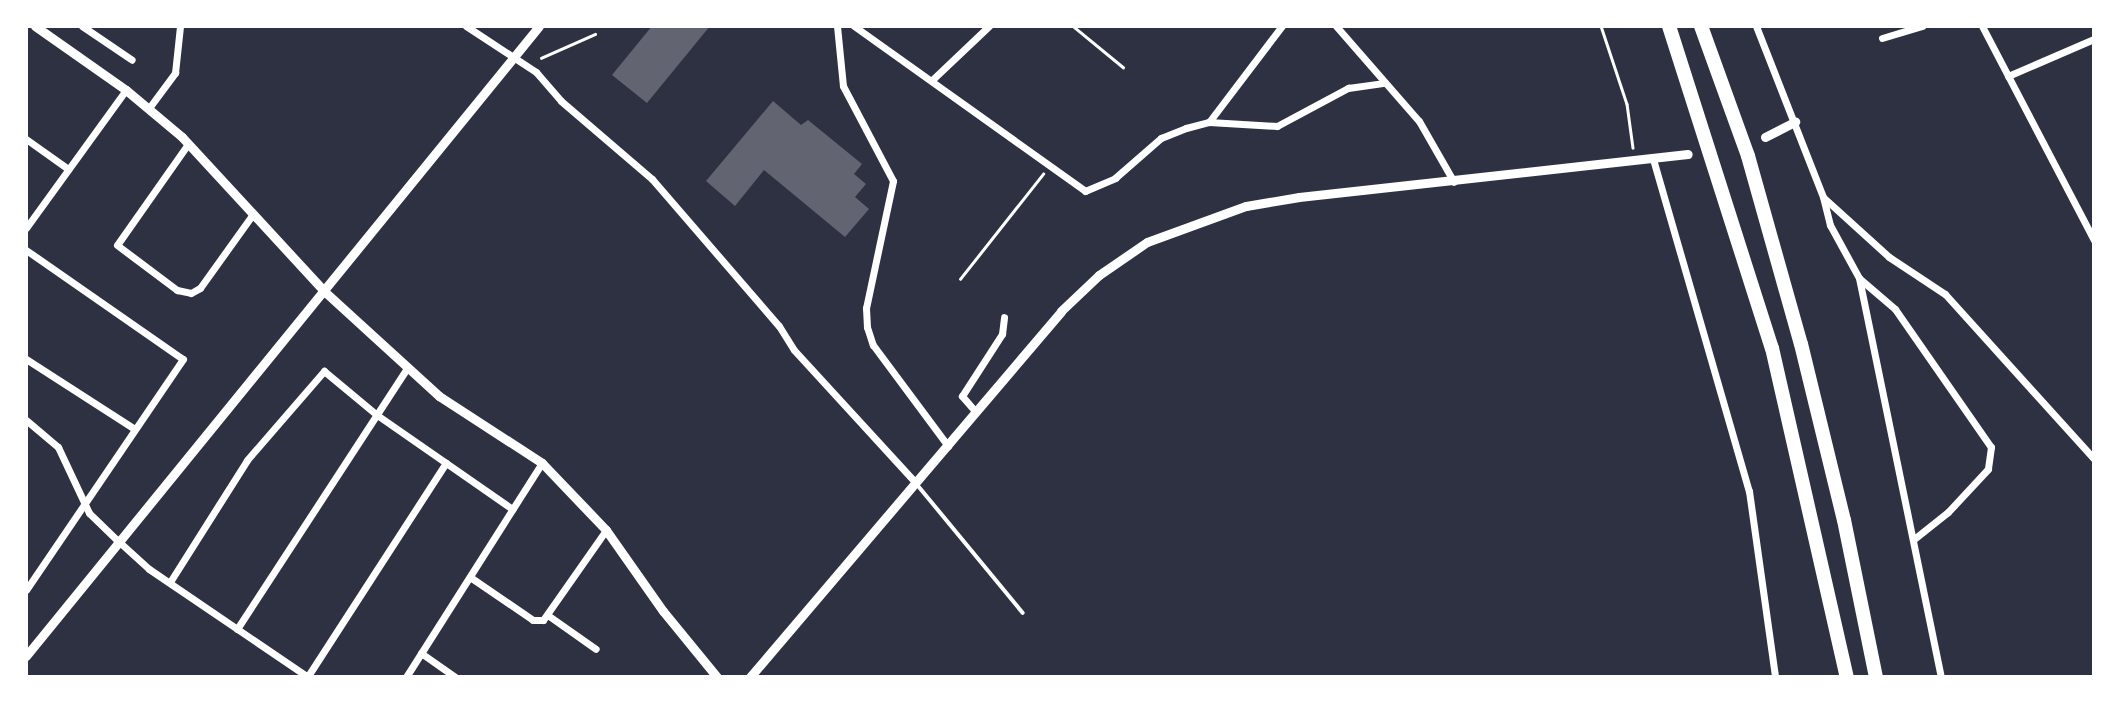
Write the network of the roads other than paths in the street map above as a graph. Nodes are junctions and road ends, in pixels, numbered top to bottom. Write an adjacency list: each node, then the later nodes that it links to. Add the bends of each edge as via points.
1 (35, 26): 23 (street)
2 (82, 26): 19 (street)
3 (180, 26): 24 (street, via 175,73)
4 (466, 26): 18 (street)
5 (539, 26): 18 (street)
6 (837, 26): 48 (street, via 843,86 893,181 866,308 867,327 873,345)
7 (854, 26): 21 (street)
8 (989, 26): 21 (street)
9 (1282, 26): 25 (street)
10 (1336, 26): 22 (street)
11 (1669, 26): 72 (highway, via 1772,348)
12 (1701, 26): 73 (highway, via 1748,156 1801,344)
13 (1756, 26): 26 (street)
14 (1922, 26): 16 (street)
15 (1982, 26): 20 (street)
16 (1882, 38)
17 (2094, 39): 20 (street)
18 (513, 57): 40 (street); 52 (street, via 536,72 561,101 652,179 802,359)
19 (132, 60)
20 (2008, 76): 37 (street)
21 (932, 79): 25 (street, via 1085,191 1094,189 1161,138)
22 (1383, 83): 25 (street, via 1348,88 1277,126); 33 (street, via 1419,121)
23 (125, 90): 24 (street); 32 (street)
24 (149, 108): 29 (street)
25 (1209, 122)
26 (1795, 122): 27 (street); 34 (street)
27 (1765, 137)
28 (26, 139): 32 (street)
29 (188, 144): 35 (street); 35 (street, via 117,245 177,290 191,293 200,288)
30 (1688, 154): 31 (street)
31 (1653, 159): 33 (street); 71 (street, via 1749,491)
32 (68, 169): 36 (street)
33 (1454, 182): 44 (street, via 1246,206 1147,242 1099,275 1062,311)
34 (1823, 197): 39 (street, via 1830,225); 49 (street, via 1889,257 1945,294)
35 (253, 214): 40 (street)
36 (26, 228)
37 (2094, 240)
38 (26, 250): 47 (street, via 183,359)
39 (1859, 278): 56 (street); 56 (street, via 1895,309 1991,447 1988,468 1948,512)
40 (324, 291): 43 (street); 65 (street)
41 (1004, 317): 44 (street, via 1002,334 962,396)
42 (26, 359): 47 (street)
43 (407, 368): 45 (street); 51 (street, via 439,396)
44 (975, 411): 48 (street)
45 (377, 415): 50 (street); 58 (street, via 324,371 247,460); 62 (street)
46 (26, 420): 53 (street, via 68,461)
47 (133, 428): 53 (street)
48 (948, 446): 52 (street)
49 (2094, 459)
50 (446, 463): 54 (street); 66 (street)
51 (542, 463): 54 (street); 55 (street)
52 (916, 483): 60 (lane); 70 (street)
53 (83, 502): 58 (street, via 149,569); 59 (street)
54 (512, 509): 57 (street)
55 (606, 530): 61 (street); 69 (street)
56 (1914, 540): 74 (street)
57 (470, 576): 61 (street, via 533,620); 64 (street)
58 (170, 582): 62 (street)
59 (27, 584)
60 (1023, 612)
61 (549, 616): 63 (street)
62 (237, 629): 66 (street)
63 (596, 649)
64 (421, 653): 67 (street); 68 (street)
65 (26, 656)
66 (308, 676)
67 (407, 677)
68 (455, 677)
69 (717, 677)
70 (750, 677)
71 (1774, 677)
72 (1847, 677)
73 (1876, 677)
74 (1941, 677)

